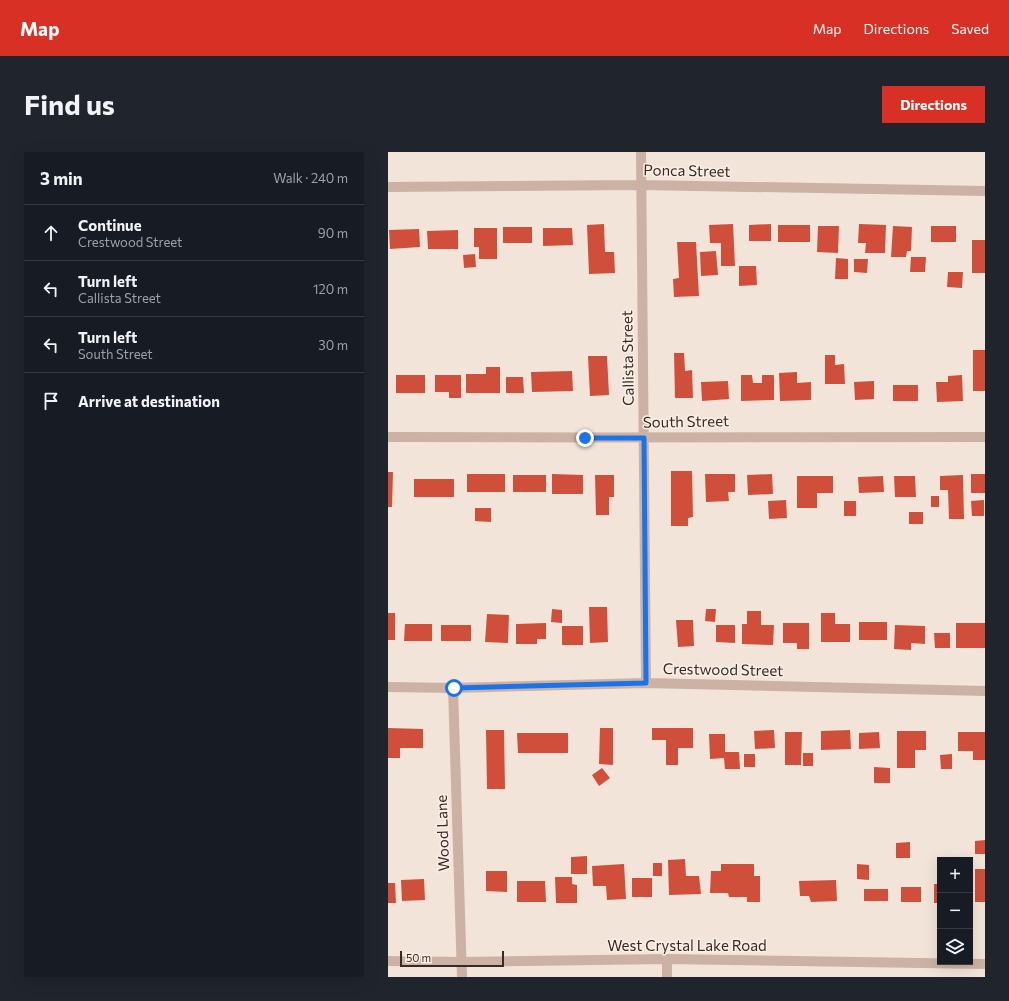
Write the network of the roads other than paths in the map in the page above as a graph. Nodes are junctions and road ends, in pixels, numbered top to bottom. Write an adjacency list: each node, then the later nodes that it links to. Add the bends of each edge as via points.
1 (641, 152): 2 (street, Callista Street)
2 (641, 185): 3 (street, Ponca Street); 4 (street, Ponca Street); 7 (street, Callista Street)
3 (388, 187)
4 (985, 191)
5 (388, 437): 7 (street, South Street)
6 (985, 437): 7 (street, South Street)
7 (644, 438): 8 (street, Callista Street)
8 (646, 683): 10 (street, Crestwood Street); 11 (street, Crestwood Street)
9 (388, 687): 10 (street, Crestwood Street)
10 (454, 688): 14 (street, Wood Lane)
11 (985, 691)
12 (667, 959): 14 (street, West Crystal Lake Road); 15 (street, West Crystal Lake Road); 17 (street)
13 (388, 961): 14 (street, West Crystal Lake Road)
14 (461, 962): 16 (street, Wood Lane)
15 (985, 964)
16 (462, 977)
17 (667, 977)

